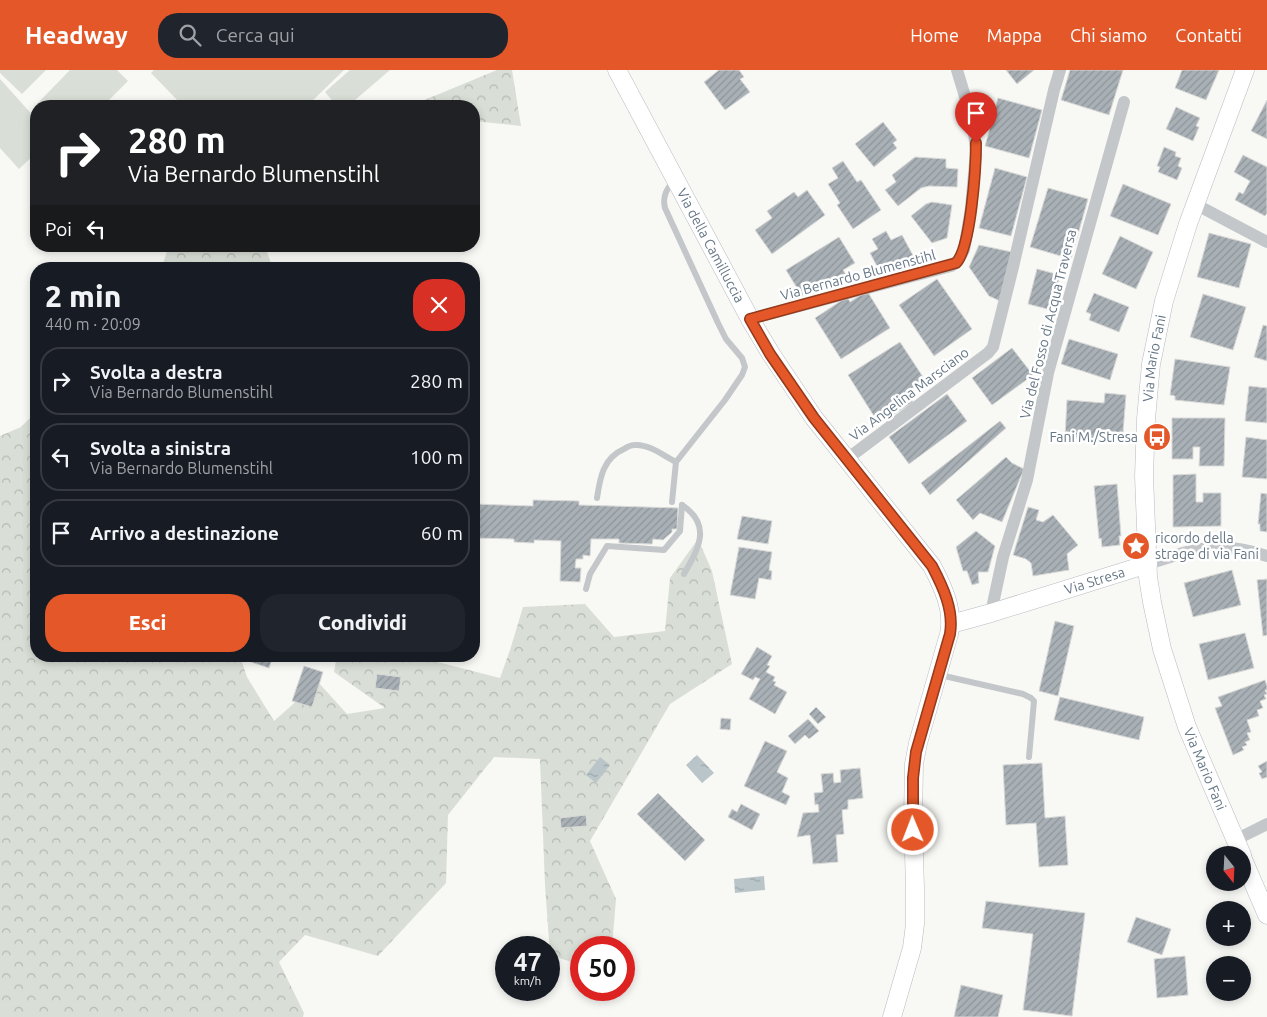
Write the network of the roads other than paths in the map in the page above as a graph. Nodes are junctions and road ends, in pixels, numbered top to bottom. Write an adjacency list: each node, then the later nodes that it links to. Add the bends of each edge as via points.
1 (957, 70): 9 (street, Via Bernardo Blumenstihl, via 973,123 976,151 968,229 958,261 951,266)
2 (1060, 70): 10 (street, Via Angelina Marsciano, via 993,347 988,354)
3 (1245, 70): 7 (street, Via Mario Fani)
4 (619, 72): 6 (street, Via della Camilluccia)
5 (1124, 102): 18 (street, Via del Fosso di Acqua Traversa, via 1048,373 1027,480 1003,557)
6 (676, 179): 9 (street, Via della Camilluccia); 11 (lane, via 667,188 663,200 665,208 726,339 742,358 745,367 725,400)
7 (1195, 204): 8 (street); 15 (street, Via Mario Fani, via 1164,301 1151,364 1144,446)
8 (1267, 242)
9 (750, 319): 10 (street, Via della Camilluccia, via 793,387)
10 (847, 459): 19 (street, Via della Camilluccia, via 932,566 949,607)
11 (676, 462): 12 (lane, via 636,445 619,451 601,473); 13 (lane)
12 (596, 498)
13 (672, 502)
14 (1267, 556): 15 (street, Via Stresa, via 1241,548 1211,547)
15 (1148, 564): 18 (street, Via Stresa); 23 (street, Via Mario Fani, via 1152,602 1166,662 1187,727)
16 (684, 574): 17 (lane, via 698,550 701,536 693,512 682,505 680,531 664,550 607,546 590,574)
17 (586, 589)
18 (991, 613): 19 (street, Via Stresa)
19 (951, 624): 20 (street, Via della Camilluccia)
20 (938, 675): 21 (lane, via 1023,694 1032,699); 27 (street, Via della Camilluccia, via 914,764 914,935)
21 (1029, 757)
22 (1267, 824): 24 (street)
23 (1238, 846)
24 (1245, 846)
25 (1251, 877): 26 (street, Via Mario Fani)
26 (1267, 915)
27 (892, 1017)

